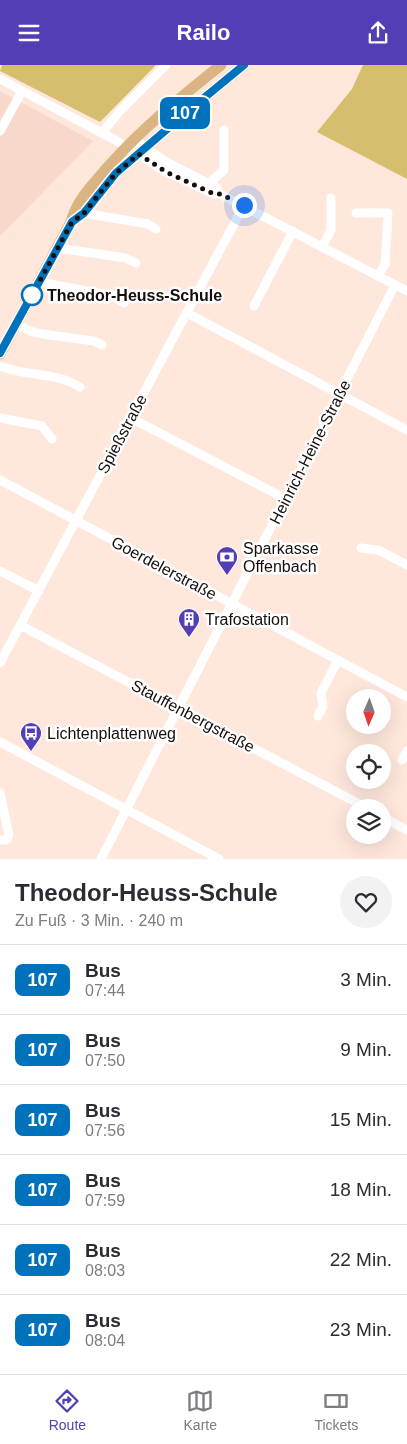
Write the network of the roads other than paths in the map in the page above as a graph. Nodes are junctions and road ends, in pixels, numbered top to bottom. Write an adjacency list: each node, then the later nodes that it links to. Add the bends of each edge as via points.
1 (166, 65): 8 (street, via 118,112)
2 (221, 65): 9 (main road)
3 (244, 65): 10 (main road)
4 (0, 79): 5 (street)
5 (22, 91): 7 (street); 8 (street)
6 (224, 130): 11 (street, via 224,170)
7 (0, 131)
8 (102, 133): 9 (street)
9 (130, 143): 10 (street); 17 (main road, via 88,189 74,210)
10 (142, 151): 11 (street); 12 (street, via 166,172); 15 (main road, via 116,173)
11 (208, 184): 12 (street, via 217,188)
12 (220, 194): 14 (street)
13 (331, 198): 20 (street, via 331,229)
14 (244, 205): 19 (street); 29 (street, Spießstraße)
15 (84, 213): 17 (main road); 18 (street, via 148,224)
16 (356, 213): 23 (street, via 388,213 385,264)
17 (72, 222): 21 (main road)
18 (156, 229)
19 (293, 231): 20 (street); 28 (street)
20 (322, 247): 23 (street)
21 (57, 248): 22 (street, via 126,258); 24 (main road)
22 (136, 263)
23 (378, 276): 25 (street)
24 (39, 281): 27 (street, via 114,296); 30 (main road)
25 (395, 285): 26 (street); 35 (street, Heinrich-Heine-Straße)
26 (407, 291)
27 (124, 303)
28 (254, 306)
29 (187, 313): 35 (street); 37 (street, Spießstraße)
30 (16, 324): 31 (street, via 36,333 94,341); 32 (main road)
31 (102, 345)
32 (0, 354)
33 (0, 366): 34 (street, via 16,372 68,380)
34 (80, 387)
35 (339, 394): 38 (street); 41 (street, Heinrich-Heine-Straße)
36 (0, 418): 39 (street, via 41,425)
37 (131, 418): 41 (street); 42 (street, Spießstraße)
38 (407, 430)
39 (52, 439)
40 (0, 480): 42 (street, Goerdelerstraße)
41 (286, 499): 47 (street, Heinrich-Heine-Straße)
42 (76, 521): 46 (street, Spießstraße); 47 (street, Goerdelerstraße)
43 (361, 548): 44 (street, via 378,550)
44 (407, 565)
45 (0, 571): 46 (street)
46 (38, 591): 48 (street, Spießstraße)
47 (232, 604): 49 (street, Goerdelerstraße); 52 (street, Heinrich-Heine-Straße)
48 (20, 625): 50 (street, Spießstraße); 52 (street, Stauffenbergstraße)
49 (338, 660): 51 (street, Goerdelerstraße); 53 (street, via 321,693 323,706)
50 (0, 663)
51 (407, 697)
52 (178, 708): 58 (street, Stauffenbergstraße); 59 (street, Heinrich-Heine-Straße)
53 (318, 716)
54 (0, 742): 59 (street)
55 (407, 751): 56 (street)
56 (402, 759)
57 (0, 793): 62 (street, via 9,835 6,840)
58 (350, 799)
59 (126, 810): 63 (street, Heinrich-Heine-Straße); 64 (street)
60 (391, 822): 61 (street)
61 (407, 830)
62 (0, 840)
63 (101, 859)
64 (219, 859)

